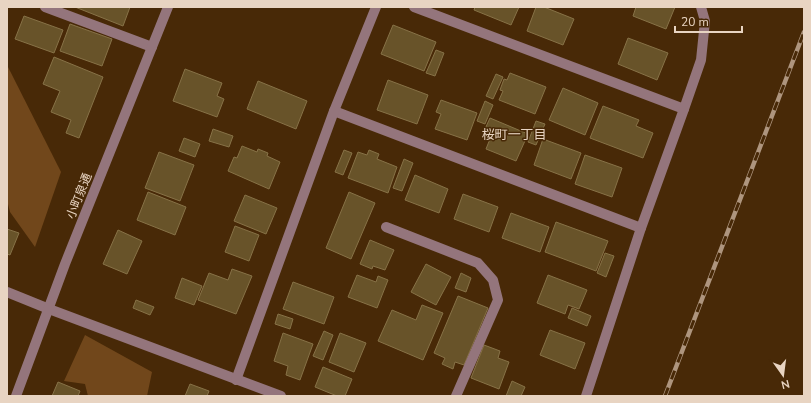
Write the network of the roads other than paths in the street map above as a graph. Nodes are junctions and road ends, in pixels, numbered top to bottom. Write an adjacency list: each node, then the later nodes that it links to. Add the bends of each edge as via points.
1 (45, 7): 6 (street)
2 (168, 7): 6 (street, 小町泉通)
3 (376, 7): 8 (street)
4 (414, 7): 7 (street)
5 (701, 7): 7 (street, via 705,21 701,60)
6 (152, 47): 12 (street, 小町泉通)
7 (684, 109): 10 (street)
8 (334, 111): 10 (street); 13 (street)
9 (386, 227): 16 (street, via 478,263 493,280 498,300)
10 (641, 228): 17 (street)
11 (7, 292): 12 (street)
12 (48, 309): 13 (street); 14 (street, 小町泉通)
13 (236, 380): 15 (street)
14 (16, 396)
15 (281, 396)
16 (456, 396)
17 (586, 396)

